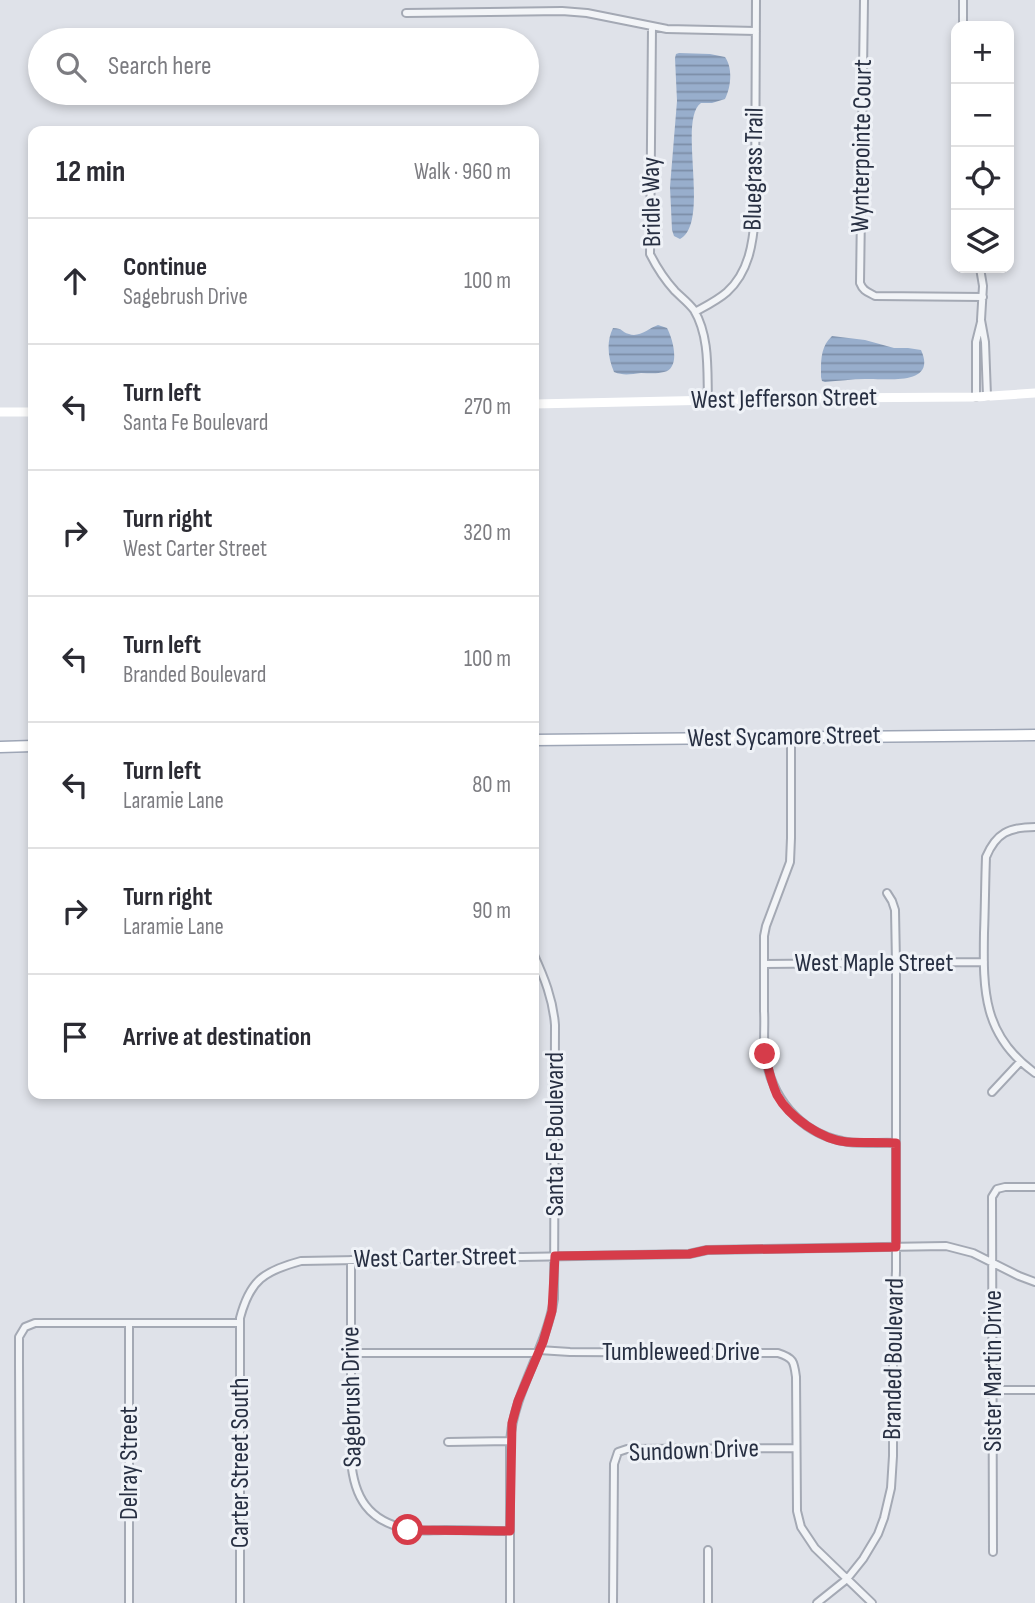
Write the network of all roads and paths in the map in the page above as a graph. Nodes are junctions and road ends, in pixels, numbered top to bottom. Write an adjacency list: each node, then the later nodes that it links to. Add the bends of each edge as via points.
1 (756, 0): 7 (street, Bluegrass Trail)
2 (864, 0): 9 (street, Wynterpointe Court, via 860,283 875,296)
3 (963, 0): 5 (street)
4 (406, 13): 6 (street, via 562,11)
5 (963, 21)
6 (652, 27): 7 (street); 10 (street, Bridle Way, via 650,254 657,270)
7 (756, 31): 10 (street, Bluegrass Trail, via 752,246 729,291)
8 (981, 273): 9 (street)
9 (983, 297): 12 (street)
10 (695, 312): 13 (street, Bridle Way, via 707,349)
11 (1035, 393): 12 (street, West Jefferson Street)
12 (982, 396): 13 (street, West Jefferson Street)
13 (708, 401): 14 (street, West Jefferson Street)
14 (539, 404)
15 (0, 412): 16 (street)
16 (28, 412)
17 (1035, 734): 18 (main road, West Sycamore Street)
18 (791, 737): 19 (main road, West Sycamore Street); 26 (street, via 790,862 766,926)
19 (539, 740)
20 (28, 746): 21 (main road)
21 (0, 747)
22 (1035, 827): 24 (street, via 1009,830 990,846)
23 (887, 893): 25 (street, Branded Boulevard, via 895,910)
24 (984, 962): 25 (street, West Maple Street); 28 (street, via 985,994 993,1024)
25 (896, 963): 26 (street, West Maple Street); 31 (street, Branded Boulevard)
26 (764, 964): 31 (street, via 765,1054 779,1097 803,1123 829,1138)
27 (539, 966): 34 (street, Santa Fe Boulevard, via 555,1025)
28 (1020, 1062): 29 (street); 30 (street)
29 (1035, 1073)
30 (992, 1092)
31 (896, 1143): 33 (street, Branded Boulevard)
32 (1035, 1187): 36 (street, Sister Martin Drive, via 1005,1186 995,1191)
33 (896, 1247): 34 (street, West Carter Street); 36 (street, West Carter Street, via 946,1246); 50 (street, Branded Boulevard, via 891,1488 878,1534)
34 (555, 1256): 35 (street, West Carter Street); 40 (street, Santa Fe Boulevard, via 552,1311)
35 (351, 1260): 39 (street, West Carter Street, via 301,1261 276,1267 254,1285 244,1301); 41 (street, Sagebrush Drive)
36 (993, 1262): 37 (street, West Carter Street); 42 (street, Sister Martin Drive)
37 (1035, 1282)
38 (129, 1323): 39 (street); 51 (street, via 35,1323 25,1327 19,1337); 52 (street, Delray Street)
39 (240, 1323): 53 (street, Carter Street South)
40 (538, 1351): 41 (street, Tumbleweed Drive); 44 (street, Santa Fe Boulevard, via 518,1401); 46 (street, Tumbleweed Drive, via 787,1356 794,1363 796,1377)
41 (351, 1353): 47 (street, Sagebrush Drive, via 352,1477 368,1509 384,1522 408,1530)
42 (993, 1390): 43 (street); 49 (street, Sister Martin Drive)
43 (1035, 1390)
44 (510, 1441): 45 (street); 47 (street, Santa Fe Boulevard)
45 (449, 1442)
46 (796, 1448): 50 (street, Tumbleweed Drive, via 801,1527); 55 (street, Sundown Drive, via 618,1452 614,1464)
47 (510, 1531): 54 (street, Santa Fe Boulevard)
48 (708, 1550): 56 (street)
49 (993, 1552)
50 (847, 1579): 57 (street, Branded Boulevard); 58 (street, Tumbleweed Drive)
51 (20, 1603)
52 (130, 1603)
53 (240, 1603)
54 (510, 1603)
55 (613, 1603)
56 (708, 1603)
57 (817, 1603)
58 (872, 1603)

